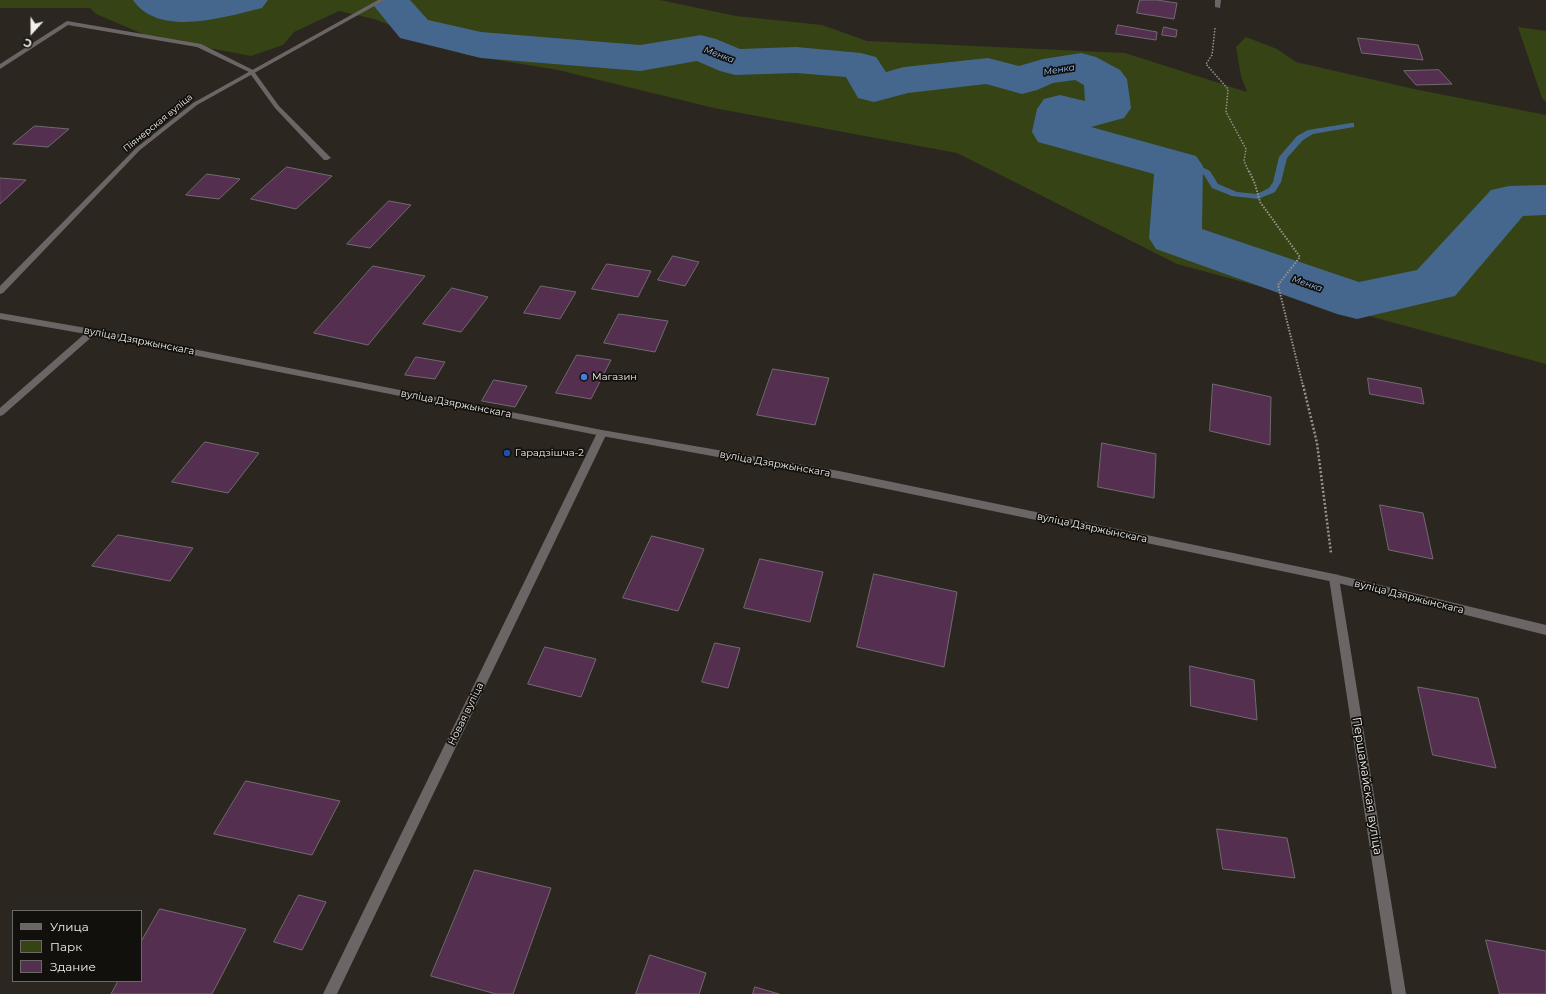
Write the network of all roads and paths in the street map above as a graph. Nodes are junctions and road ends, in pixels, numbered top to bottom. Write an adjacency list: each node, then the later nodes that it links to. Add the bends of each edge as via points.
1 (382, 0): 5 (street, Піянерская вуліца)
2 (1218, 0): 3 (street)
3 (1218, 7): 12 (path, via 1212,55 1206,64 1228,89 1226,112 1246,149 1244,161 1260,202 1300,257 1278,285 1317,443)
4 (0, 67): 5 (street, via 67,23 199,46)
5 (251, 71): 6 (street, via 277,107); 7 (street, Піянерская вуліца, via 194,104 138,150)
6 (327, 158)
7 (0, 291)
8 (0, 316): 9 (street, вуліца Дзяржынскага)
9 (92, 332): 10 (street); 11 (street, вуліца Дзяржынскага)
10 (0, 413)
11 (602, 433): 12 (street, вуліца Дзяржынскага, via 839,475); 14 (street, Новая вуліца)
12 (1334, 578): 13 (street, вуліца Дзяржынскага); 15 (street, Першамайская вуліца)
13 (1546, 630)
14 (330, 994)
15 (1399, 994)

